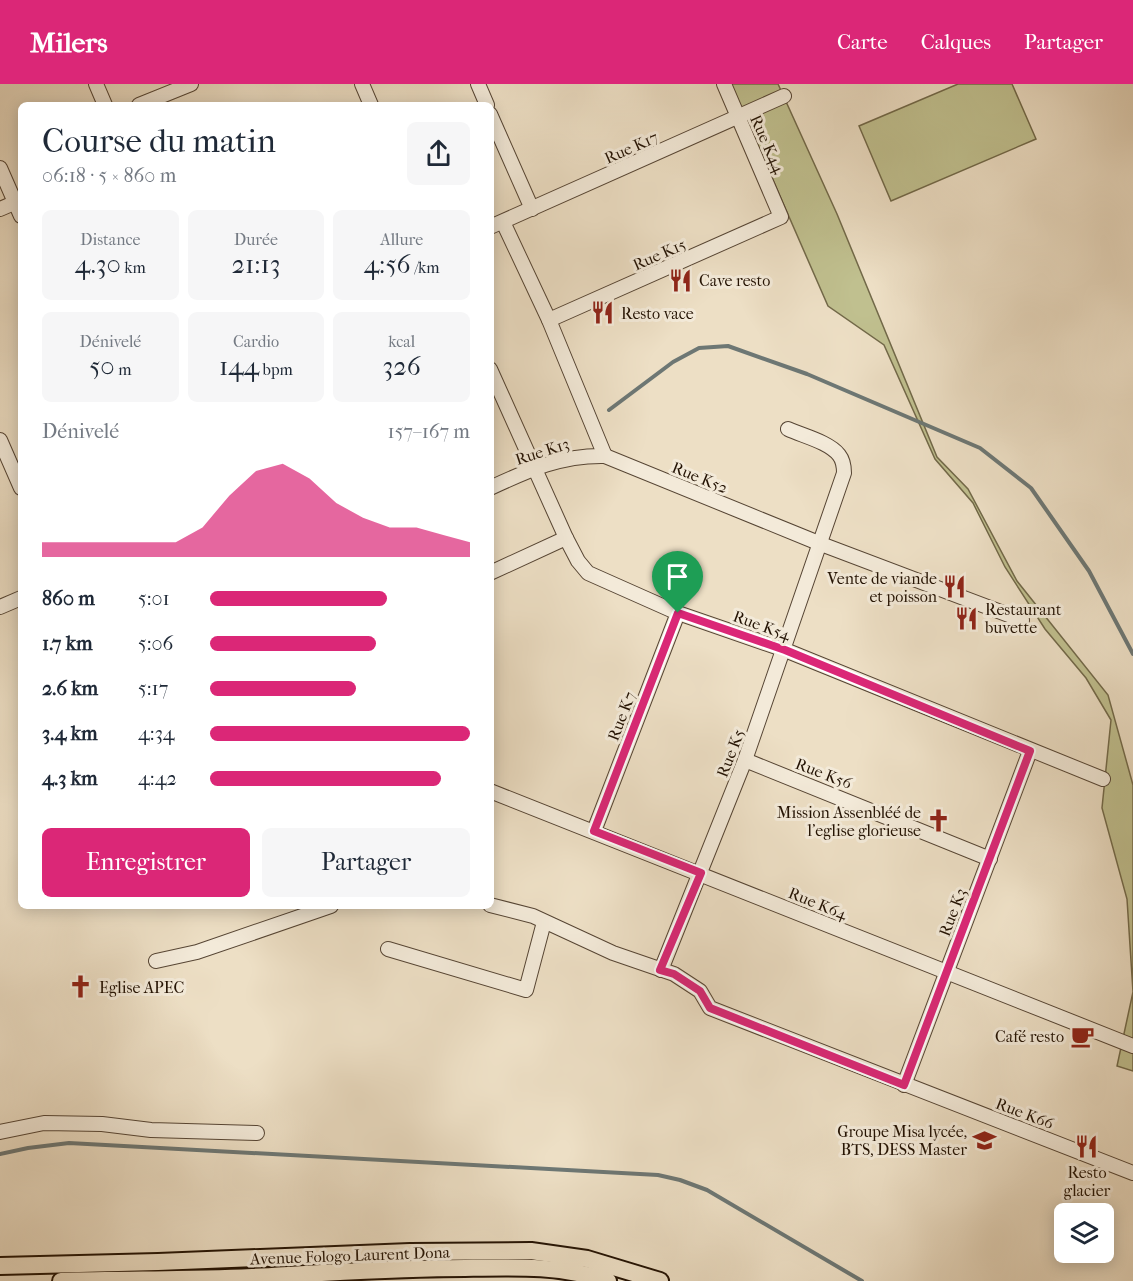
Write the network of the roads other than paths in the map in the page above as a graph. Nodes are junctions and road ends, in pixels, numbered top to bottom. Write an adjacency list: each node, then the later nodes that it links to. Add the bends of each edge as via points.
1 (96, 84): 7 (street)
2 (191, 84): 8 (street)
3 (362, 84): 9 (street)
4 (478, 84): 10 (street)
5 (724, 84): 11 (street, Rue K44)
6 (784, 96): 11 (street, Rue K17)
7 (104, 102)
8 (146, 102)
9 (370, 102)
10 (486, 102)
11 (739, 117): 16 (street, Rue K17); 17 (street, Rue K44)
12 (494, 123): 16 (street)
13 (0, 168): 14 (street)
14 (18, 201): 15 (street)
15 (0, 209)
16 (532, 209): 18 (street, Rue K17)
17 (781, 217): 19 (street, Rue K15)
18 (497, 224): 19 (street)
19 (549, 321): 23 (street)
20 (494, 378): 24 (street, Rue K54)
21 (788, 429): 28 (street, Rue K5, via 828,446 843,462 844,473)
22 (0, 440): 25 (street)
23 (605, 456): 24 (street, Rue K13, via 583,455); 28 (street, Rue K52)
24 (535, 468): 26 (street, Rue K13); 27 (street, Rue K54)
25 (18, 479)
26 (494, 486)
27 (566, 538): 29 (street); 32 (street, Rue K54, via 588,573)
28 (821, 544): 33 (street, Rue K52); 34 (street, Rue K5)
29 (494, 571)
30 (18, 599): 31 (street)
31 (0, 607)
32 (678, 613): 34 (street, Rue K54); 39 (street, Rue K7)
33 (1022, 620)
34 (785, 650): 35 (street, Rue K54); 36 (street, Rue K5)
35 (1030, 751): 37 (street, Rue K54); 40 (street, Rue K3)
36 (745, 760): 40 (street, Rue K56); 41 (street, Rue K5)
37 (1103, 778)
38 (494, 792): 39 (street, Rue K64)
39 (594, 831): 41 (street, Rue K64)
40 (990, 858): 48 (street, Rue K3)
41 (701, 873): 47 (street, Rue K5); 48 (street, Rue K64)
42 (494, 906): 44 (street, Rue K66)
43 (322, 909): 46 (street, via 196,952)
44 (544, 922): 45 (street, via 526,990); 47 (street, Rue K66)
45 (388, 949)
46 (156, 961)
47 (660, 970): 50 (street, Rue K66, via 700,991 710,1008)
48 (946, 972): 49 (street, Rue K64); 50 (street, Rue K3)
49 (1133, 1046)
50 (904, 1085): 53 (street, Rue K66)
51 (0, 1132): 52 (street, via 44,1123)
52 (257, 1133)
53 (1133, 1173)
54 (0, 1266): 57 (main road, Avenue Fologo Laurent Dona, via 531,1251 587,1259)
55 (61, 1281): 56 (main road, Avenue Fologo Laurent Dona, via 516,1267 554,1268)
56 (608, 1281)
57 (660, 1281)

